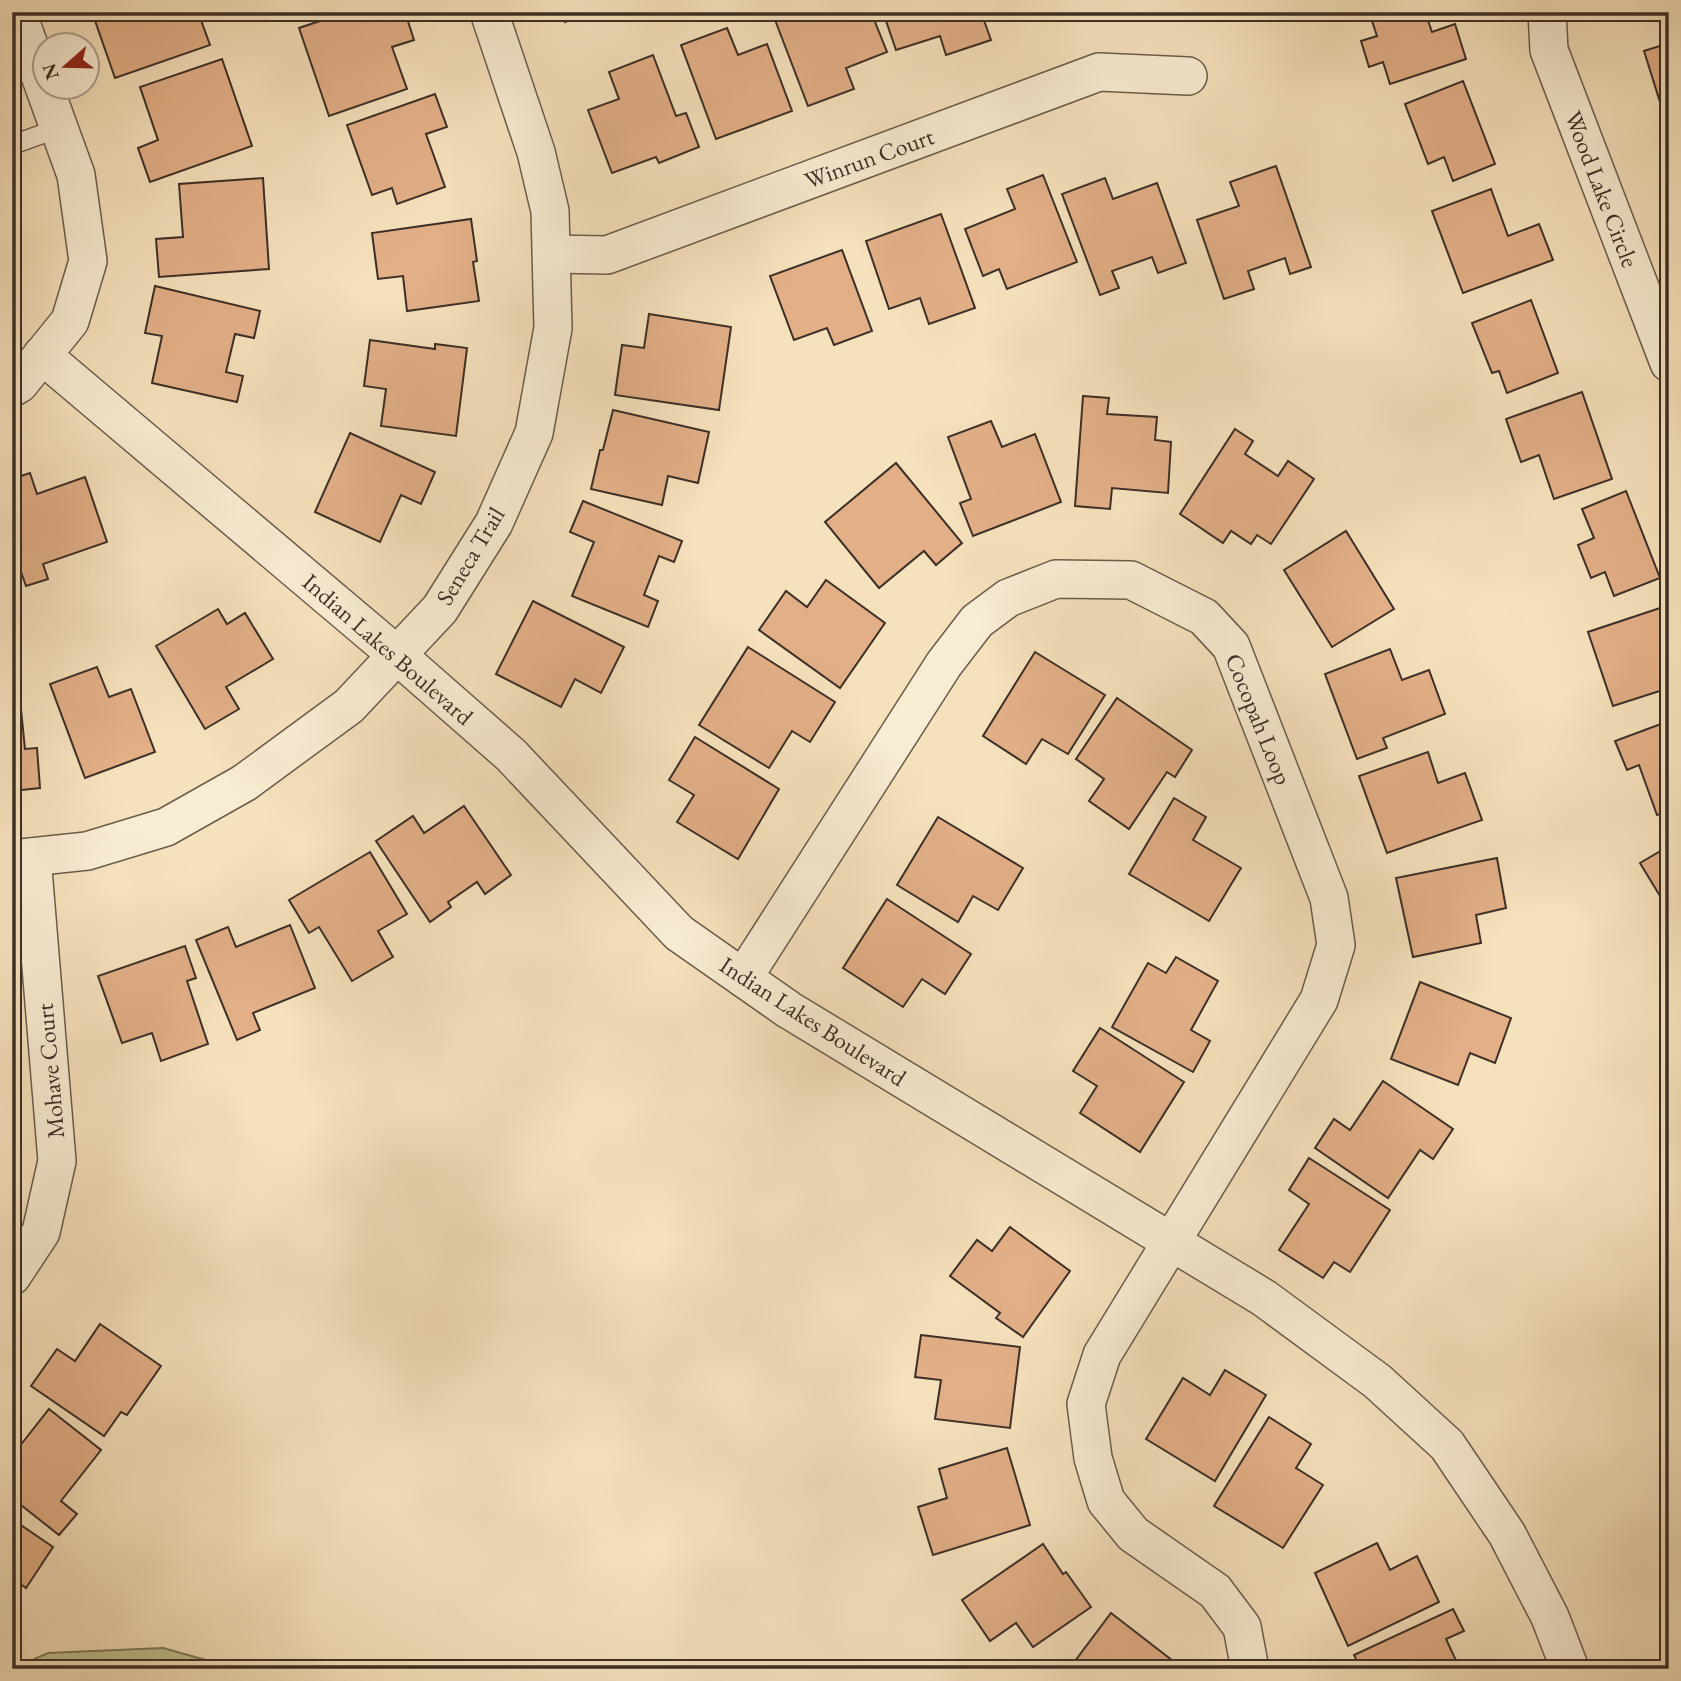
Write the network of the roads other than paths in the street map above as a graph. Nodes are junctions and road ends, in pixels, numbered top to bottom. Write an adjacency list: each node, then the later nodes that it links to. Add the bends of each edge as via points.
1 (17, 12): 5 (street)
2 (489, 12): 7 (street, Seneca Trail, via 536,152 551,211)
3 (1547, 12): 9 (street, Wood Lake Circle, via 1549,50)
4 (1188, 76): 7 (street, Winrun Court, via 1099,72 607,255)
5 (59, 128): 6 (lane); 8 (street, via 76,175 88,261 70,321)
6 (12, 145)
7 (552, 254): 11 (street, Seneca Trail, via 553,328 534,433 487,534 440,609)
8 (42, 355): 10 (street); 11 (street, Indian Lakes Boulevard)
9 (1669, 363)
10 (12, 388)
11 (397, 655): 12 (street, Seneca Trail, via 349,706 244,783 166,827 87,851); 13 (street, Indian Lakes Boulevard, via 511,755 679,933)
12 (22, 858): 15 (street, Mohave Court, via 57,1161 41,1233)
13 (743, 978): 14 (street, Indian Lakes Boulevard, via 801,1018); 14 (street, Cocopah Loop, via 944,664 977,621 1008,598 1056,579 1131,580 1204,617 1231,646 1251,693 1329,898 1336,945 1319,1000)
14 (1170, 1241): 16 (street, Cocopah Loop, via 1102,1355 1086,1404 1093,1458 1107,1501 1133,1534 1215,1591 1242,1627); 17 (street, Indian Lakes Boulevard, via 1264,1298 1377,1381 1447,1445 1507,1534 1550,1617)
15 (12, 1276)
16 (1250, 1669)
17 (1570, 1669)

